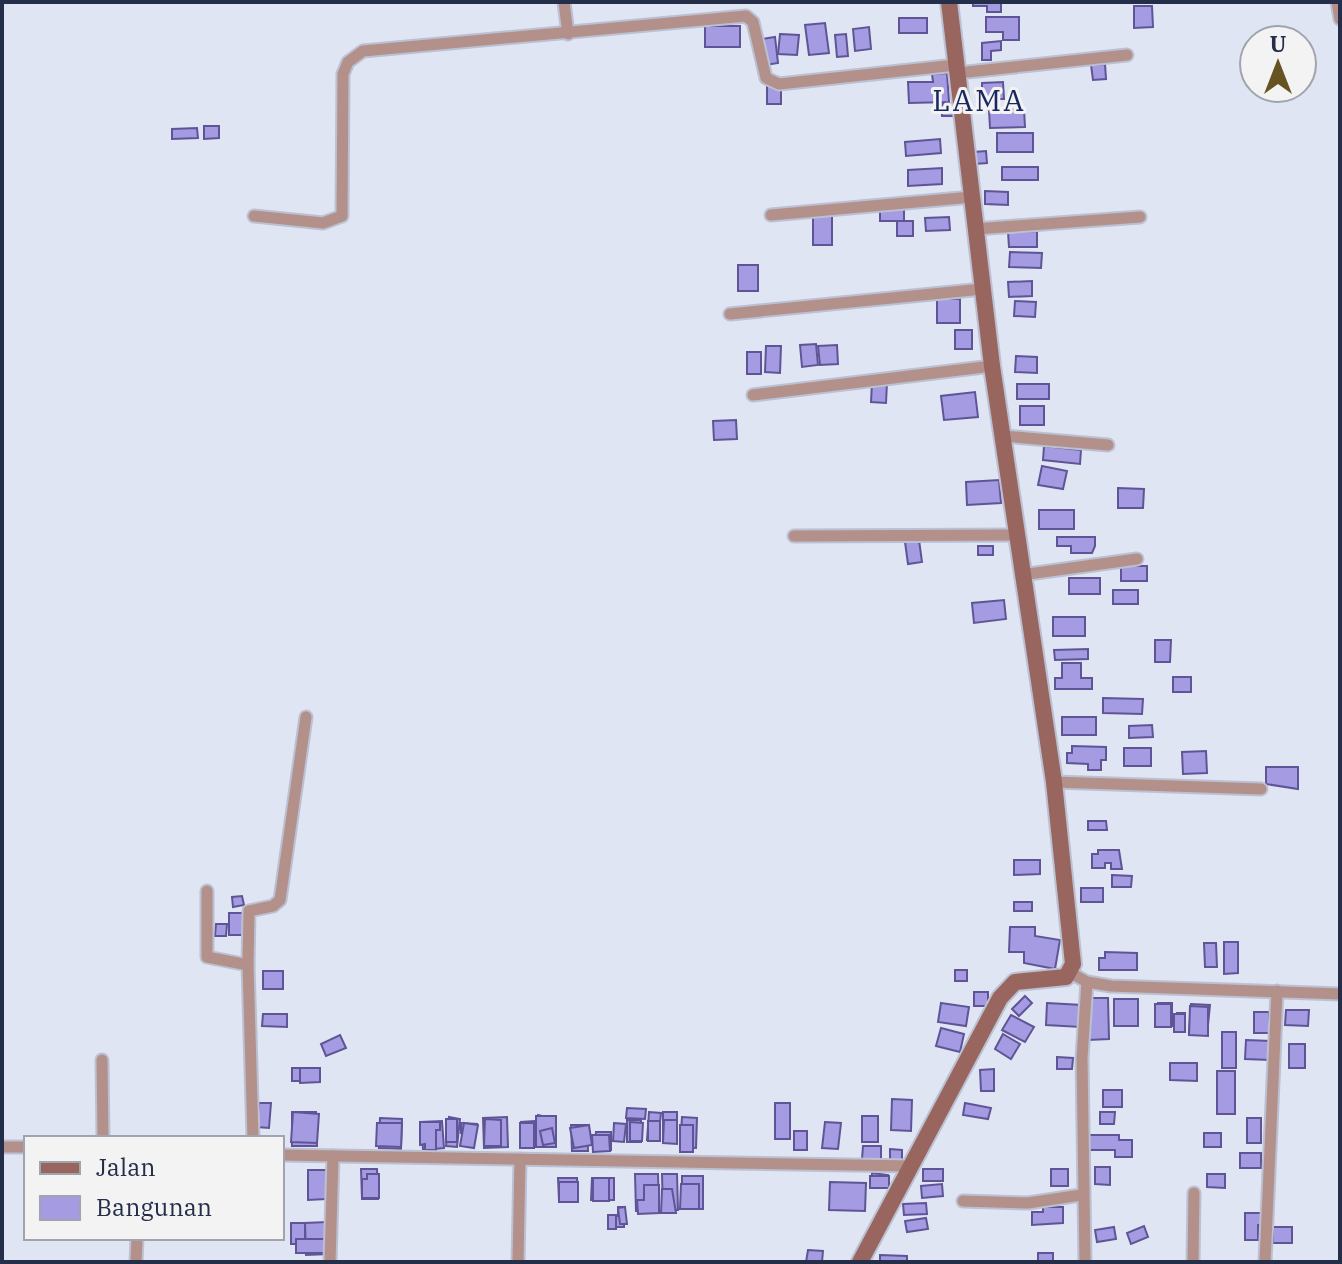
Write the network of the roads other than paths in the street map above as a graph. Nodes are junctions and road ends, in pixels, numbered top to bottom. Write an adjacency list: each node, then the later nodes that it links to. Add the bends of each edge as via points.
1 (564, 2): 5 (street)
2 (949, 2): 7 (street)
3 (1337, 2): 4 (street)
4 (1340, 19)
5 (568, 34): 7 (street, via 746,16 753,22 766,78 779,84); 10 (street, via 363,51 348,62 343,74 342,216 323,223)
6 (1127, 55): 7 (street)
7 (957, 69): 8 (street)
8 (972, 197): 9 (street); 12 (street)
9 (771, 215)
10 (254, 216)
11 (1140, 217): 12 (street)
12 (975, 229): 13 (street)
13 (983, 289): 14 (street); 15 (street)
14 (730, 314)
15 (992, 366): 16 (street); 17 (street)
16 (753, 395)
17 (1003, 436): 18 (street); 19 (street)
18 (1108, 445)
19 (1016, 535): 20 (street); 22 (street)
20 (794, 536)
21 (1137, 559): 22 (street)
22 (1021, 575): 24 (street)
23 (306, 717): 27 (street, via 280,900 249,911)
24 (1054, 782): 25 (street); 28 (street)
25 (1261, 789)
26 (207, 891): 27 (street, via 207,957)
27 (248, 965): 34 (street)
28 (1071, 973): 29 (street); 40 (street, via 1009,987)
29 (1087, 982): 30 (street); 42 (street)
30 (1277, 991): 31 (street); 51 (street)
31 (1340, 994)
32 (102, 1060): 33 (street)
33 (103, 1136)
34 (253, 1136)
35 (2, 1147): 36 (street)
36 (24, 1147)
37 (284, 1155): 38 (street)
38 (333, 1156): 39 (street); 46 (street)
39 (520, 1159): 40 (street); 47 (street)
40 (912, 1166): 48 (street)
41 (1194, 1193): 50 (street)
42 (1081, 1195): 43 (street, via 1028,1203); 49 (street)
43 (963, 1201)
44 (137, 1240): 45 (street)
45 (136, 1262)
46 (330, 1262)
47 (518, 1262)
48 (860, 1262)
49 (1085, 1262)
50 (1193, 1262)
51 (1265, 1262)

